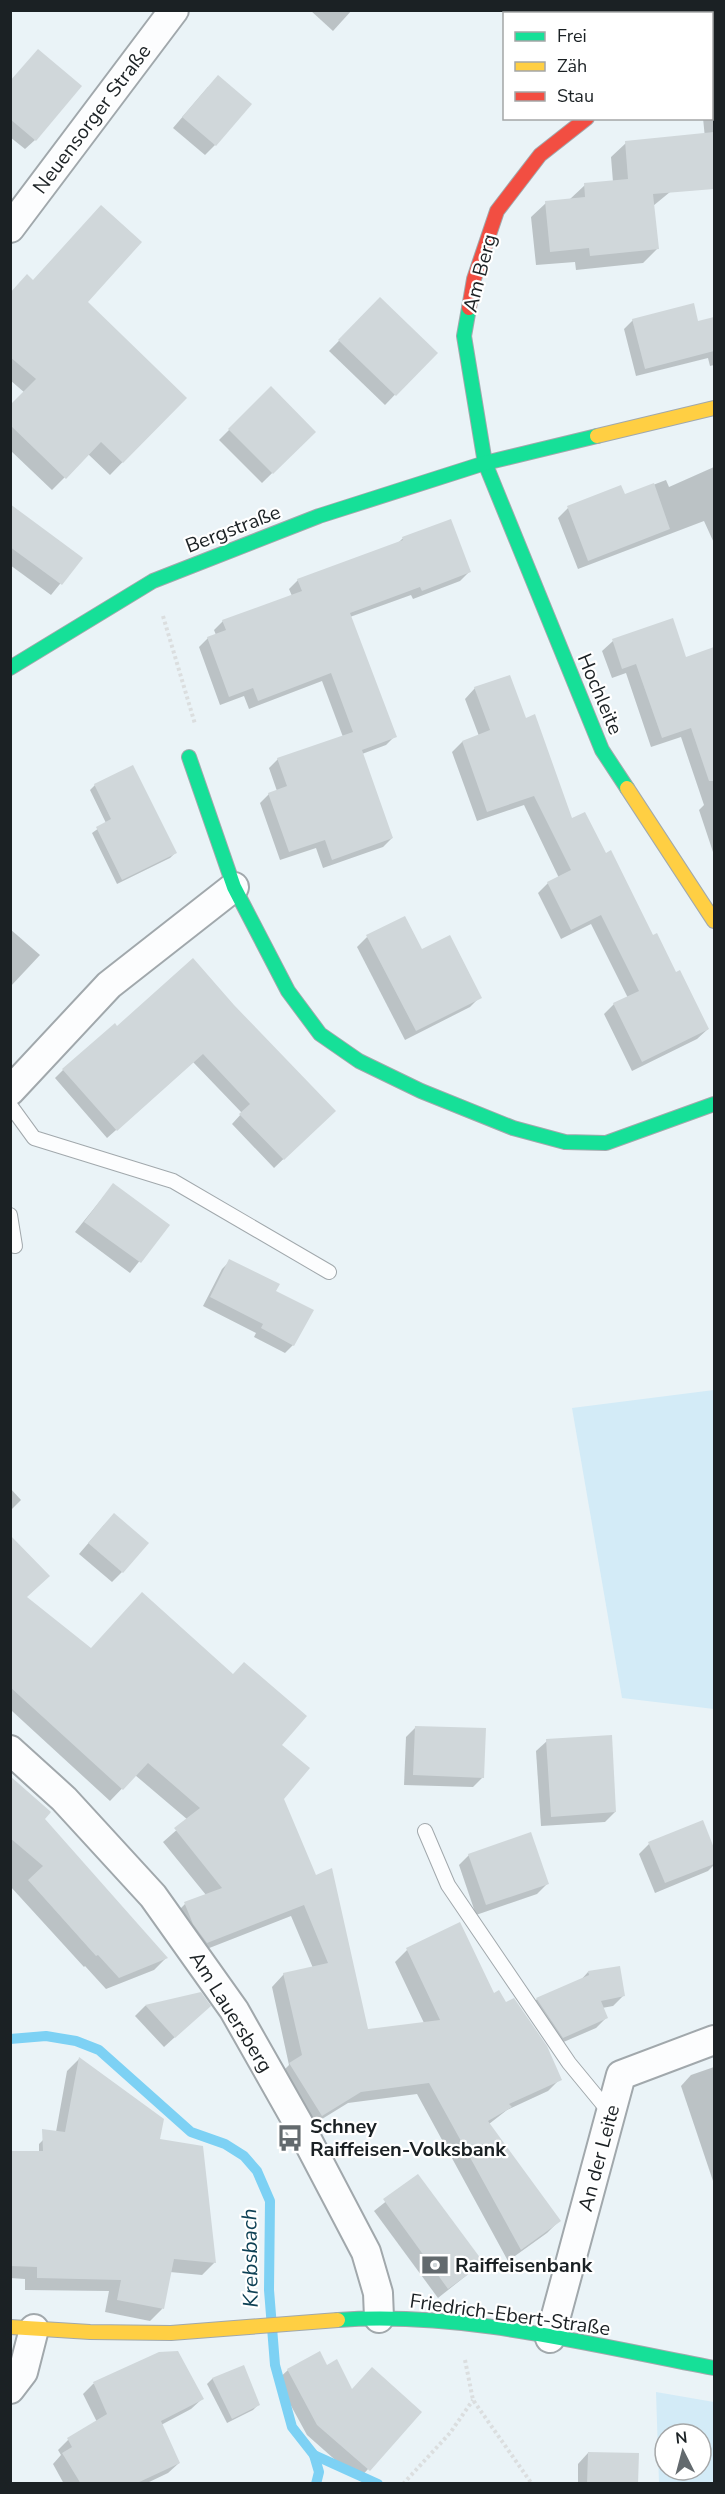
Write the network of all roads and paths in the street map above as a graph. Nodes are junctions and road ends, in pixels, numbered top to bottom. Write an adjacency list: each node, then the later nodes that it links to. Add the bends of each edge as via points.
1 (174, 10): 3 (street, Neuensorger Straße)
2 (584, 120): 5 (street, Am Berg, via 540,155 497,211 474,279 464,336)
3 (10, 228)
4 (714, 408): 5 (street, Bergstraße)
5 (485, 463): 6 (street, Bergstraße, via 319,516); 10 (street, Hochleite, via 602,750)
6 (153, 581): 7 (street, Bergstraße); 8 (path, via 199,738)
7 (10, 668)
8 (189, 757): 9 (street)
9 (234, 887): 11 (street, via 109,985); 12 (street, via 288,991 320,1034 359,1061 421,1091 513,1128 565,1142 606,1143)
10 (714, 921)
11 (10, 1091)
12 (714, 1104)
13 (10, 1106): 16 (lane, via 34,1138 173,1181)
14 (10, 1215): 15 (lane)
15 (15, 1246)
16 (329, 1272)
17 (10, 1750): 21 (street, Am Lauersberg, via 64,1799 153,1896 234,2010 366,2252 378,2293)
18 (424, 1831): 20 (lane, via 448,1884 569,2063)
19 (714, 2040): 20 (street, An der Leite, via 621,2075)
20 (611, 2114): 23 (street, An der Leite)
21 (379, 2318): 22 (street, Friedrich-Ebert-Straße, via 128,2333); 23 (street, Friedrich-Ebert-Straße, via 457,2323)
22 (22, 2328): 25 (street, via 23,2372)
23 (550, 2337): 24 (street, Friedrich-Ebert-Straße)
24 (714, 2368)
25 (10, 2389)
26 (403, 2484): 27 (path, via 450,2433 473,2400)
27 (532, 2484)

